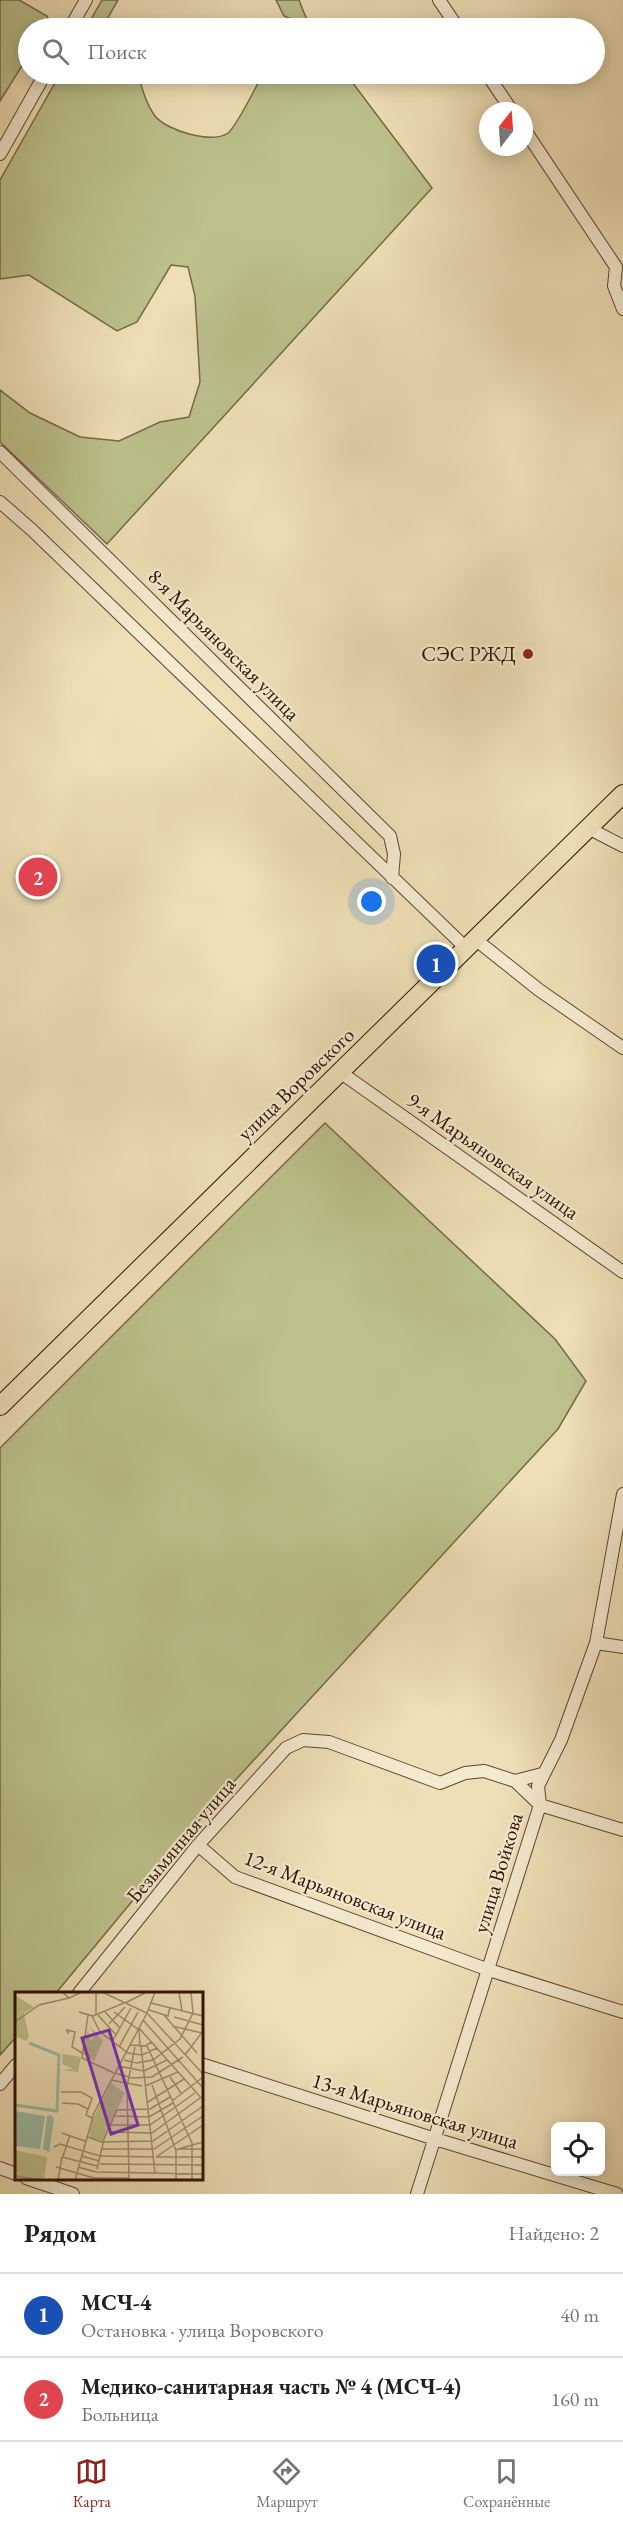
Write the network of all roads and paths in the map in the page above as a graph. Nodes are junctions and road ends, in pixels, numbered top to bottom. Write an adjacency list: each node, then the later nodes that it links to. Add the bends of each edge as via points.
1 (86, 0): 3 (street)
2 (439, 0): 4 (street)
3 (76, 18)
4 (451, 18)
5 (39, 84): 9 (street)
6 (494, 84): 7 (street)
7 (506, 102)
8 (533, 142): 10 (street)
9 (0, 154)
10 (619, 263): 11 (street, via 614,285)
11 (623, 309)
12 (0, 452): 17 (street, 8-я Марьяновская улица, via 390,836 394,854)
13 (0, 502): 17 (street)
14 (623, 794): 15 (main road, улица Воровского)
15 (588, 828): 16 (street); 18 (main road, улица Воровского)
16 (623, 846)
17 (392, 878): 18 (street)
18 (471, 943): 19 (street); 20 (main road, улица Воровского)
19 (623, 1048)
20 (340, 1071): 21 (street, 9-я Марьяновская улица); 22 (main road, улица Воровского)
21 (623, 1272)
22 (0, 1406)
23 (623, 1494): 24 (street, улица Войкова)
24 (596, 1643): 25 (street); 26 (street, улица Войкова, via 561,1740)
25 (623, 1647)
26 (542, 1774): 27 (street); 28 (street, улица Войкова, via 538,1786)
27 (515, 1781): 28 (street); 30 (street, Безымянная улица, via 484,1771 465,1773 440,1783 329,1742 303,1740 286,1748)
28 (540, 1804): 29 (street); 31 (street, улица Войкова)
29 (623, 1830)
30 (198, 1845): 31 (street, 12-я Марьяновская улица, via 235,1877); 32 (street, Безымянная улица)
31 (489, 1970): 33 (street, 12-я Марьяновская улица); 37 (street, улица Войкова)
32 (80, 1992)
33 (623, 2012)
34 (202, 2064): 37 (street, 13-я Марьяновская улица)
35 (15, 2066): 36 (street)
36 (0, 2084)
37 (435, 2139): 42 (street, улица Войкова); 43 (street, 13-я Марьяновская улица)
38 (0, 2168): 39 (street)
39 (15, 2174)
40 (29, 2179): 41 (street)
41 (73, 2194)
42 (417, 2194)
43 (617, 2194)

